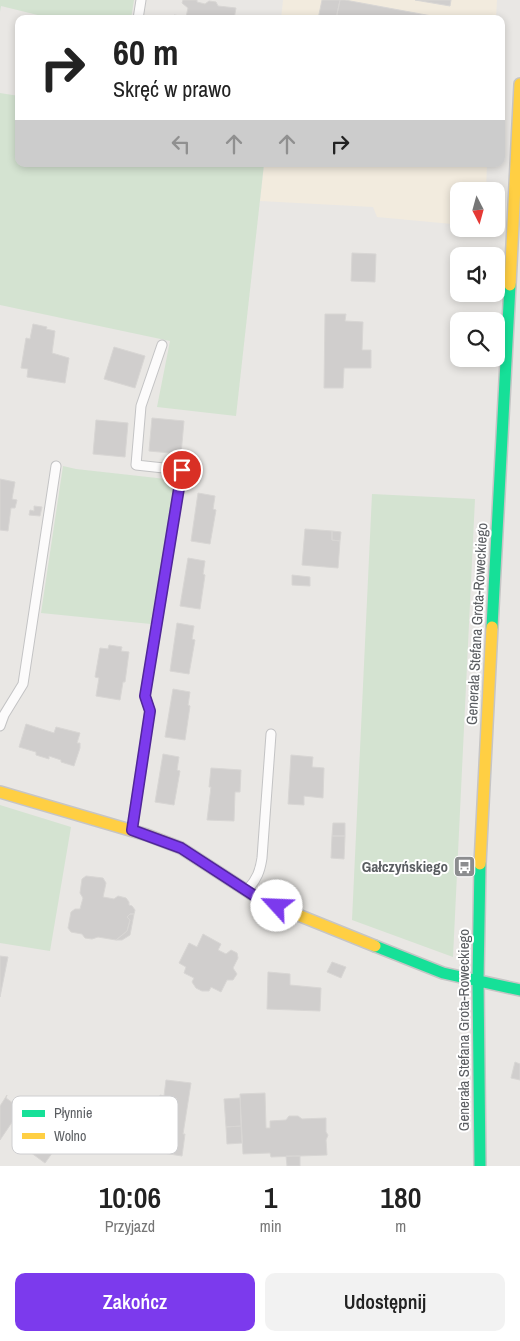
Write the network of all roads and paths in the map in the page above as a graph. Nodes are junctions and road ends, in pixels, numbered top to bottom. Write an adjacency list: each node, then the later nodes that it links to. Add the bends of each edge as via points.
1 (141, 0): 2 (lane)
2 (139, 15)
3 (520, 84): 11 (street, Generała Stefana Grota-Roweckiego, via 483,790)
4 (162, 345): 9 (lane, via 141,406 136,465 182,470 145,696 150,711)
5 (56, 466): 6 (lane, via 23,684)
6 (0, 726)
7 (271, 734): 10 (lane, via 260,872)
8 (0, 792): 9 (street)
9 (132, 830): 10 (street, via 181,848)
10 (246, 891): 11 (street, via 261,900 443,973)
11 (478, 979): 12 (street); 13 (street, Generała Stefana Grota-Roweckiego)
12 (520, 990)
13 (480, 1166)

